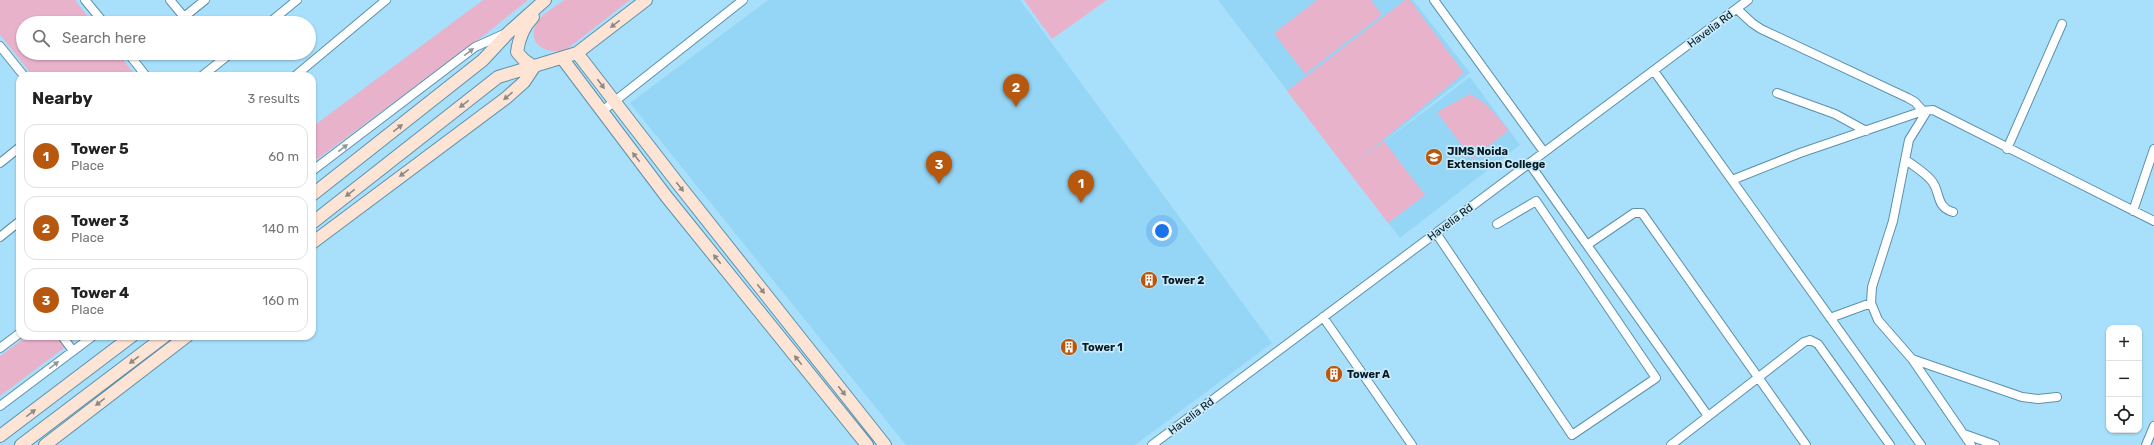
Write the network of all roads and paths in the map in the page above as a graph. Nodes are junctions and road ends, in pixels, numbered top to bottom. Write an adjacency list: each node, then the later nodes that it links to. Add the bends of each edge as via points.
1 (85, 0): 12 (street)
2 (170, 0): 13 (street)
3 (205, 0): 14 (street)
4 (298, 0): 15 (street)
5 (386, 0): 20 (street)
6 (546, 0): 17 (street); 25 (street, via 526,24 518,42 517,52)
7 (646, 0): 19 (street, one-way to 19)
8 (743, 0): 32 (street)
9 (1434, 0): 39 (street)
10 (1748, 0): 11 (street, Havelia Rd)
11 (1737, 9): 26 (street, Havelia Rd); 33 (street, via 1761,29 1908,98)
12 (98, 16)
13 (183, 16)
14 (185, 16)
15 (278, 16)
16 (2062, 24): 36 (street)
17 (508, 33): 43 (street, one-way to 17, via 475,47); 45 (street, one-way to 17, via 483,60)
18 (0, 46): 27 (street)
19 (577, 53): 21 (street); 32 (street, one-way to 32)
20 (316, 58)
21 (562, 58): 25 (street); 34 (street)
22 (136, 60): 28 (street)
23 (222, 60): 29 (street)
24 (314, 60): 30 (street)
25 (534, 67): 48 (street, one-way to 48, via 498,77); 54 (street, one-way to 54, via 524,82 506,98)
26 (1654, 71): 39 (street, Havelia Rd); 44 (street)
27 (21, 72)
28 (143, 72)
29 (207, 72)
30 (300, 72)
31 (1777, 93): 35 (street, via 1835,114)
32 (614, 102): 34 (street); 78 (street, one-way to 78)
33 (1925, 111): 35 (street); 36 (street, via 1933,110); 40 (street, via 1909,140)
34 (601, 112): 77 (street, one-way to 34)
35 (1866, 131): 44 (street, via 1800,153)
36 (2007, 149): 46 (street)
37 (2154, 149): 46 (street)
38 (16, 150): 41 (street)
39 (1544, 152): 42 (street, Havelia Rd)
40 (1906, 160): 47 (street, via 1932,180 1940,203 1948,211); 56 (street, via 1894,221 1872,288)
41 (0, 162)
42 (1529, 163): 52 (street, Havelia Rd); 55 (street)
43 (316, 168)
44 (1732, 180): 58 (street)
45 (316, 192)
46 (2134, 211): 49 (street)
47 (1953, 212)
48 (316, 220)
49 (2154, 222)
50 (16, 224): 53 (street)
51 (1496, 224): 52 (street, via 1536,201 1656,378 1572,435)
52 (1436, 233): 57 (street, Havelia Rd)
53 (0, 237)
54 (316, 240)
55 (1587, 245): 68 (street, via 1634,212 1642,213); 71 (street)
56 (1871, 303): 58 (street); 67 (street, via 1878,320)
57 (1323, 317): 79 (street, Havelia Rd); 80 (street)
58 (1830, 318): 84 (street)
59 (16, 336): 65 (street)
60 (65, 340): 66 (street)
61 (88, 340): 66 (street)
62 (127, 340): 74 (street, one-way to 62)
63 (160, 340): 75 (street, one-way to 75)
64 (182, 340): 76 (street, one-way to 76)
65 (0, 348)
66 (73, 351): 70 (street, one-way to 66)
67 (1912, 358): 69 (street, via 2022,397); 73 (street)
68 (1760, 377): 71 (street); 82 (street); 83 (street, via 1804,342 1810,340 1818,344)
69 (2057, 397)
70 (1, 403)
71 (1708, 416): 81 (street)
72 (2154, 426): 87 (street)
73 (1964, 434): 85 (street); 86 (street)
74 (0, 436)
75 (21, 445)
76 (45, 445)
77 (867, 445)
78 (885, 445)
79 (1152, 445)
80 (1412, 445)
81 (1671, 445)
82 (1806, 445)
83 (1890, 445)
84 (1920, 445)
85 (1971, 445)
86 (1995, 445)
87 (2146, 445)

